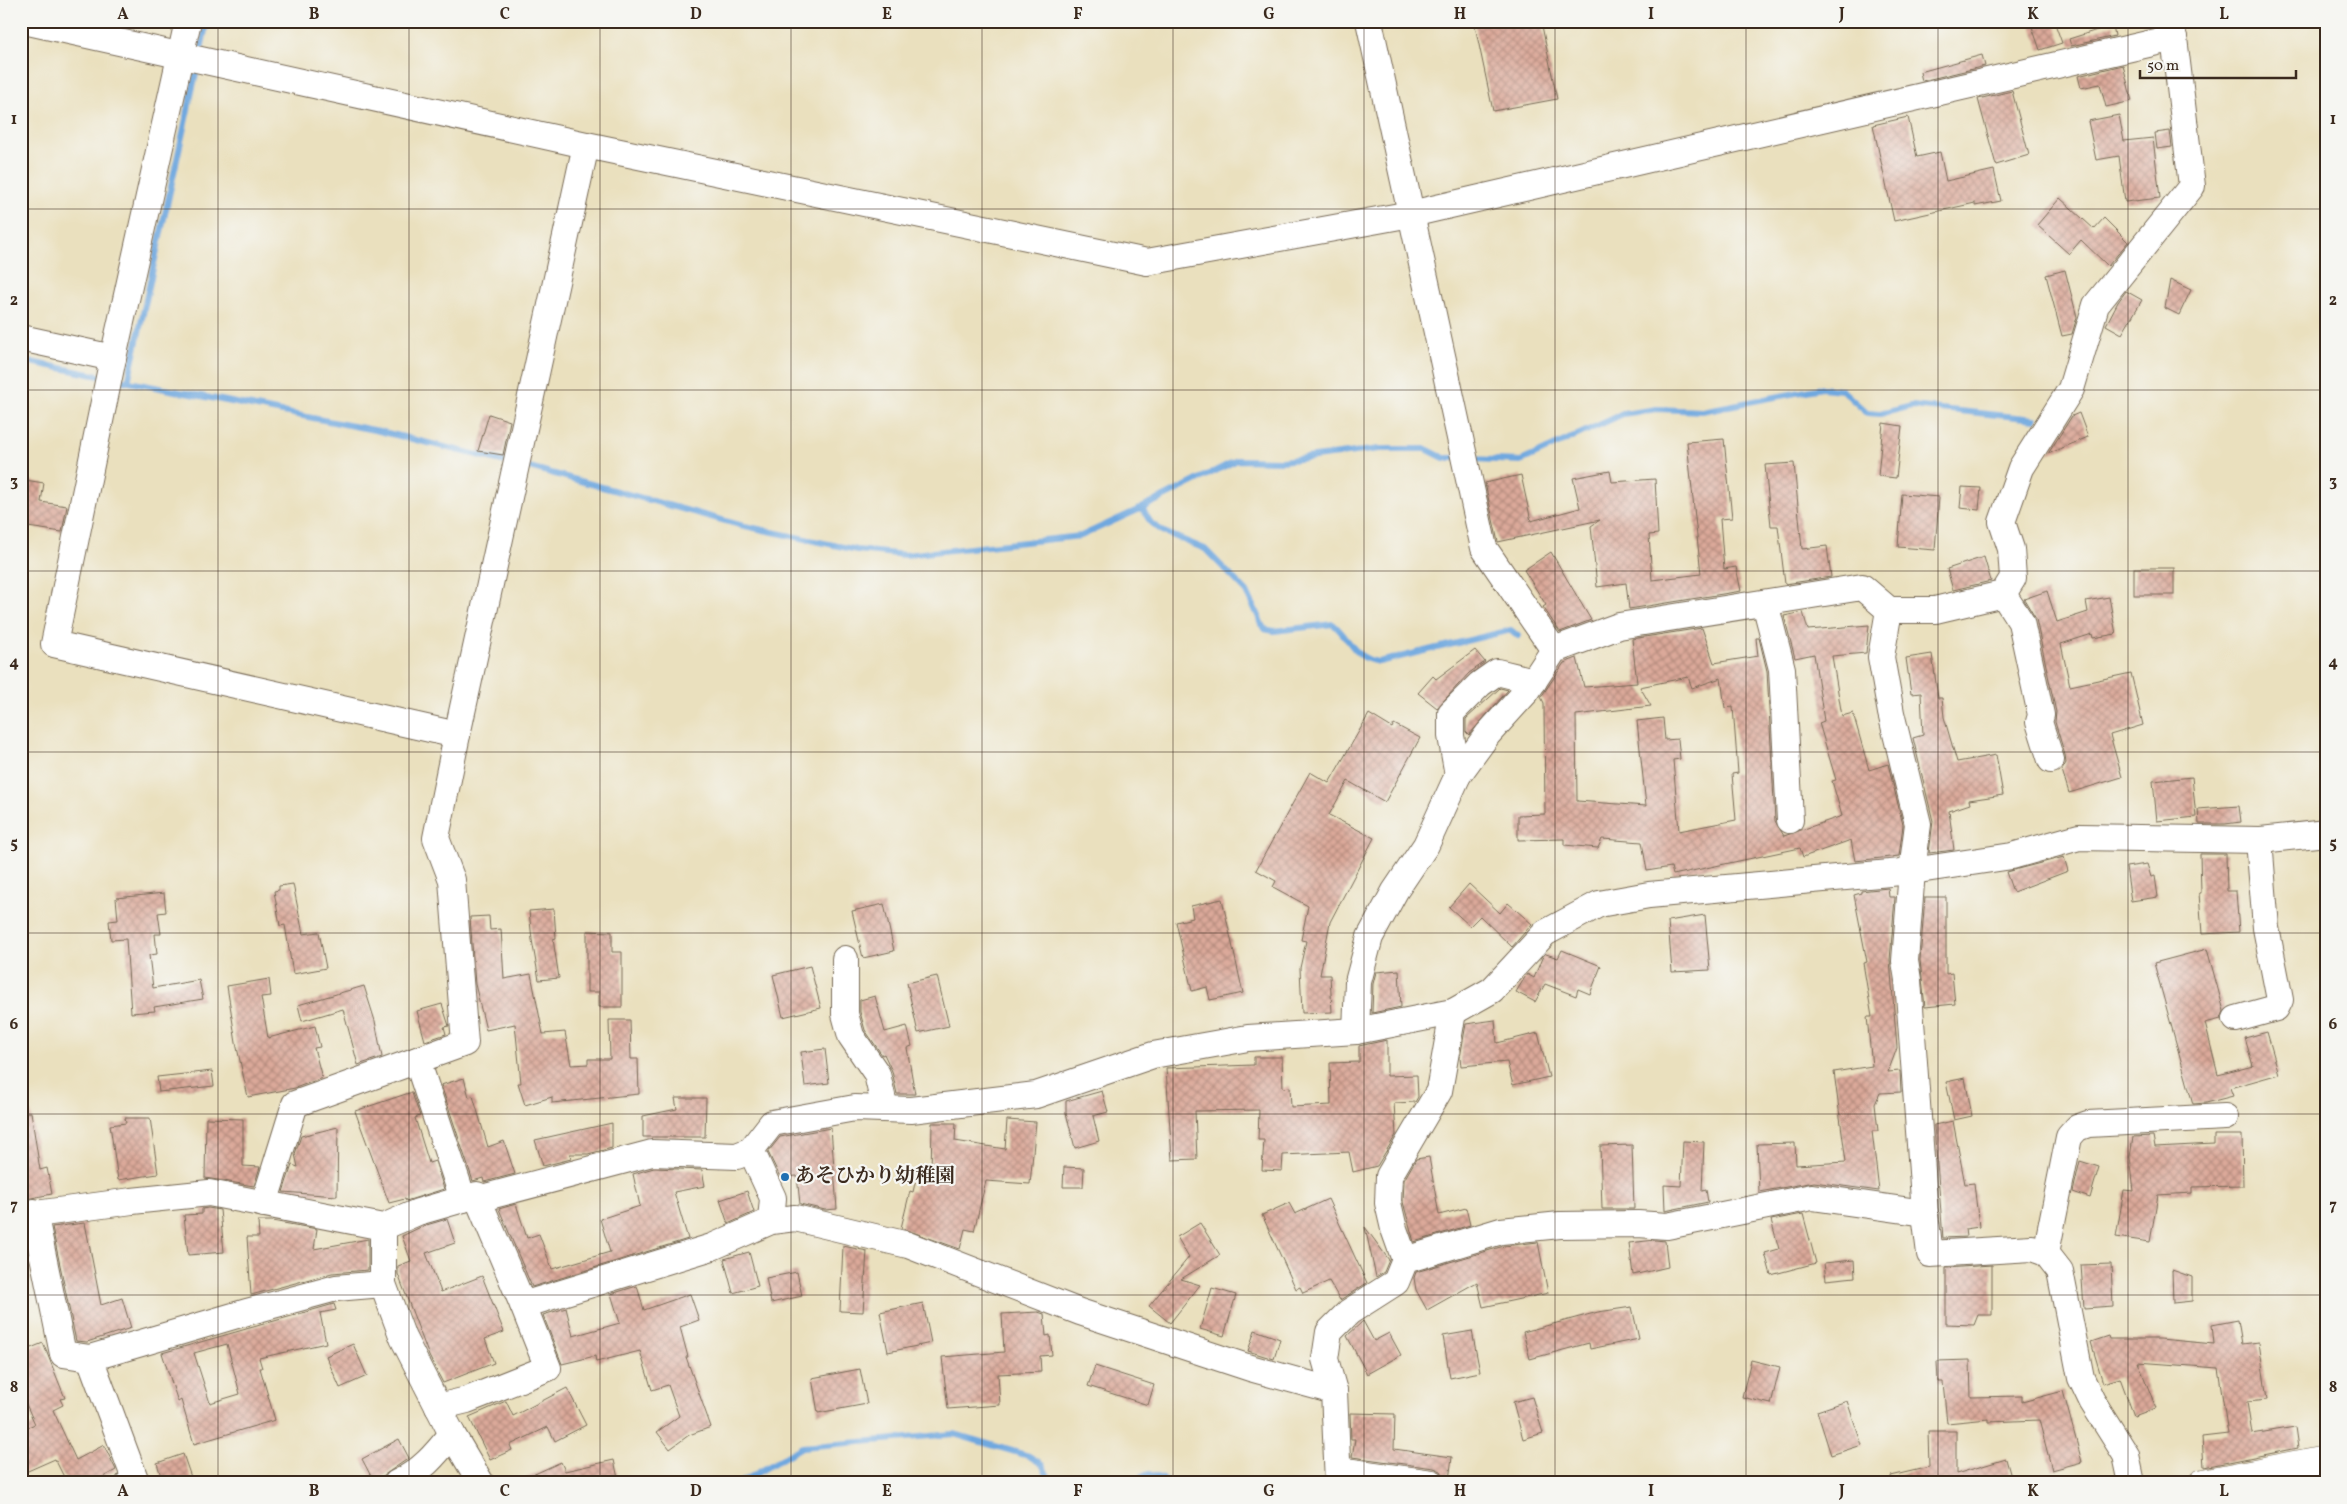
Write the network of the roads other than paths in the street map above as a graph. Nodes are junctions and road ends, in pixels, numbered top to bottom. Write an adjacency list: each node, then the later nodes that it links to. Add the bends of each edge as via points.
1 (24, 21): 5 (street)
2 (188, 21): 5 (street)
3 (1369, 21): 7 (street)
4 (2172, 30): 7 (street); 10 (street, via 2192,186 2096,306 2071,389 2021,468 2002,522 2011,549 2013,578)
5 (181, 55): 6 (street); 9 (street)
6 (586, 145): 7 (street, via 1147,262); 15 (street)
7 (1411, 214): 13 (street, via 1484,548)
8 (21, 338): 9 (street)
9 (113, 358): 15 (street, via 54,644)
10 (2003, 594): 12 (street, via 1935,610); 16 (street, via 2021,622 2041,715 2039,722)
11 (1765, 603): 12 (street, via 1862,588); 13 (street, via 1619,626); 18 (street, via 1782,669)
12 (1889, 610): 21 (street, via 1881,657 1918,824)
13 (1554, 650): 14 (street)
14 (1534, 681): 17 (street); 17 (street, via 1497,672 1450,713)
15 (457, 735): 26 (street, via 436,838 452,880 465,1043)
16 (2051, 760)
17 (1458, 775): 25 (street, via 1426,844 1370,937 1358,982)
18 (1790, 820)
19 (2326, 833): 20 (street)
20 (2259, 840): 21 (street, via 2079,837 2012,856); 24 (street, via 2266,928 2280,1000 2276,1008)
21 (1912, 871): 23 (street, via 1649,895 1599,904 1545,933 1492,990); 32 (street, via 1905,961)
22 (845, 959): 27 (street, via 844,1014 851,1036 877,1074)
23 (1453, 1012): 25 (street); 37 (street, via 1439,1091 1389,1176 1388,1203)
24 (2236, 1019)
25 (1356, 1031): 27 (street, via 1248,1038 1153,1056 1036,1095 911,1110)
26 (417, 1060): 30 (street); 31 (street, via 296,1104)
27 (885, 1109): 29 (street, via 855,1108 772,1123)
28 (2224, 1117): 36 (street, via 2088,1124 2077,1128 2069,1137)
29 (750, 1150): 30 (street, via 737,1156 652,1153); 34 (street, via 773,1198)
30 (470, 1199): 35 (street, via 418,1212); 39 (street)
31 (264, 1204): 33 (street, via 209,1193); 35 (street)
32 (1925, 1213): 36 (street, via 1930,1254 2032,1248); 37 (street, via 1812,1197 1667,1226 1560,1226 1501,1231)
33 (28, 1214): 40 (street, via 63,1354)
34 (771, 1221): 39 (street, via 712,1247); 41 (street, via 795,1218 908,1244 1080,1312 1250,1368)
35 (383, 1227): 38 (street)
36 (2046, 1253): 50 (street, via 2060,1271 2082,1378 2092,1401 2126,1456)
37 (1405, 1260): 41 (street, via 1396,1282 1349,1312 1330,1332 1325,1359)
38 (384, 1284): 40 (street, via 336,1288); 42 (street, via 403,1338)
39 (523, 1305): 42 (street, via 548,1368 467,1400)
40 (90, 1358): 46 (street)
41 (1334, 1391): 45 (street)
42 (438, 1407): 43 (street)
43 (452, 1434): 47 (street, via 431,1460 410,1477); 48 (street)
44 (2326, 1459): 51 (main road)
45 (1338, 1477): 49 (street)
46 (136, 1481)
47 (396, 1483)
48 (480, 1483)
49 (1432, 1483)
50 (2132, 1483)
51 (2203, 1483)

